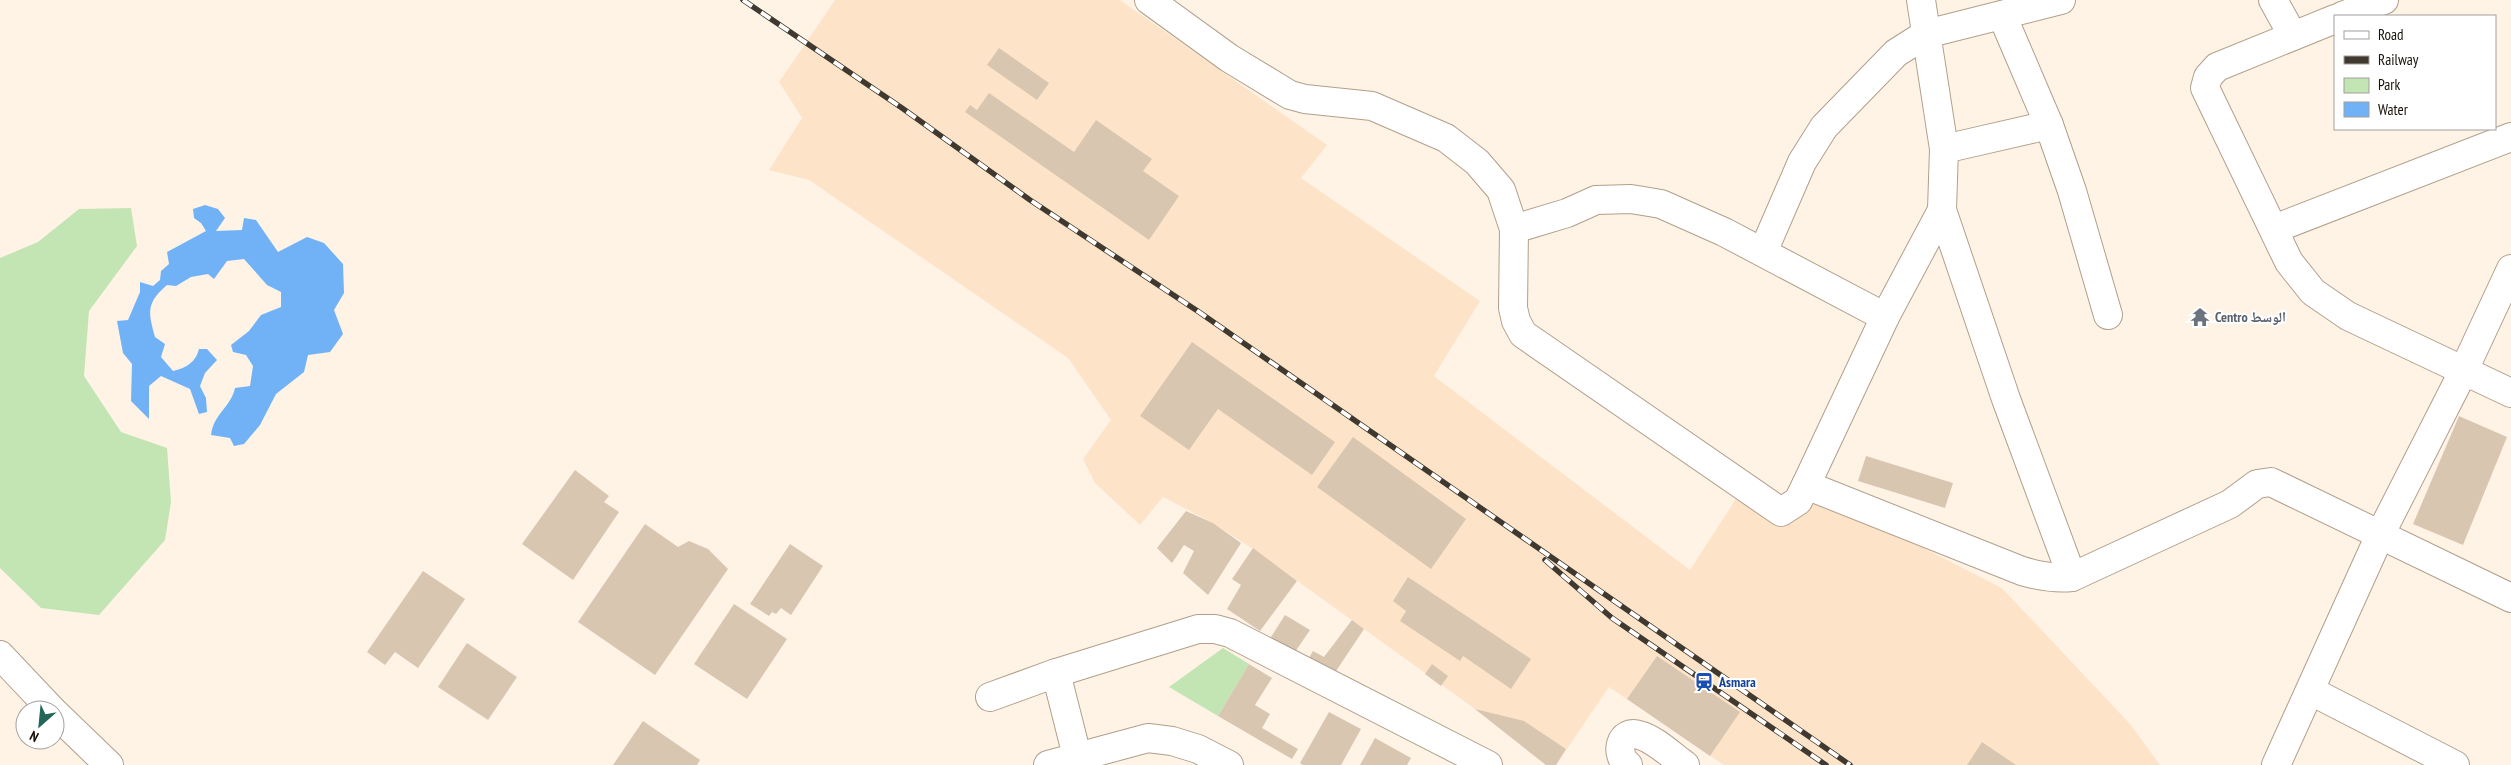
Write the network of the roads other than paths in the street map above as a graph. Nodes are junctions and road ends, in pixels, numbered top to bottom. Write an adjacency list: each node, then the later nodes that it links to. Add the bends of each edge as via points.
1 (1149, 0): 16 (street, via 1229,58 1290,95 1372,106 1446,138 1477,162 1501,190)
2 (1921, 0): 9 (street)
3 (2061, 0): 6 (street)
4 (2273, 0): 10 (street)
5 (2384, 0): 7 (street)
6 (2002, 15): 9 (street); 11 (street)
7 (2345, 15)
8 (2334, 19): 10 (street)
9 (1926, 34): 13 (street); 17 (street, via 1896,53 1824,127 1802,162)
10 (2293, 36): 15 (street, via 2217,67 2208,77 2205,88)
11 (2049, 125): 13 (street); 19 (street)
12 (2511, 137): 15 (street)
13 (1944, 149): 14 (street)
14 (1942, 210): 20 (street); 25 (street, via 2006,400)
15 (2274, 229): 21 (street, via 2289,262 2313,292 2348,316)
16 (1514, 230): 17 (street, via 1596,200 1631,199 1661,204); 23 (street, via 1513,308 1516,321 1529,339 1781,512 1798,501)
17 (1763, 252): 20 (street)
18 (2511, 269): 21 (street)
19 (2108, 315)
20 (1885, 317): 23 (street)
21 (2464, 372): 22 (street); 24 (street)
22 (2511, 393)
23 (1806, 485): 25 (street, via 2022,571 2042,577)
24 (2380, 535): 25 (street, via 2271,482 2257,484 2230,504); 26 (street); 29 (street)
25 (2072, 577)
26 (2511, 598)
27 (0, 655): 31 (street)
28 (1056, 673): 30 (street); 33 (street); 37 (street, via 1198,629 1215,629 1230,633 1323,679)
29 (2311, 692): 40 (street); 41 (street)
30 (990, 697)
31 (43, 700)
32 (65, 723): 34 (street)
33 (1076, 756): 35 (street); 36 (street, via 1148,738 1198,749)
34 (109, 765)
35 (1048, 765)
36 (1229, 765)
37 (1488, 765)
38 (1628, 765): 39 (street, via 1620,756 1620,746 1626,737 1635,734 1645,737)
39 (1685, 765)
40 (2276, 765)
41 (2456, 765)

